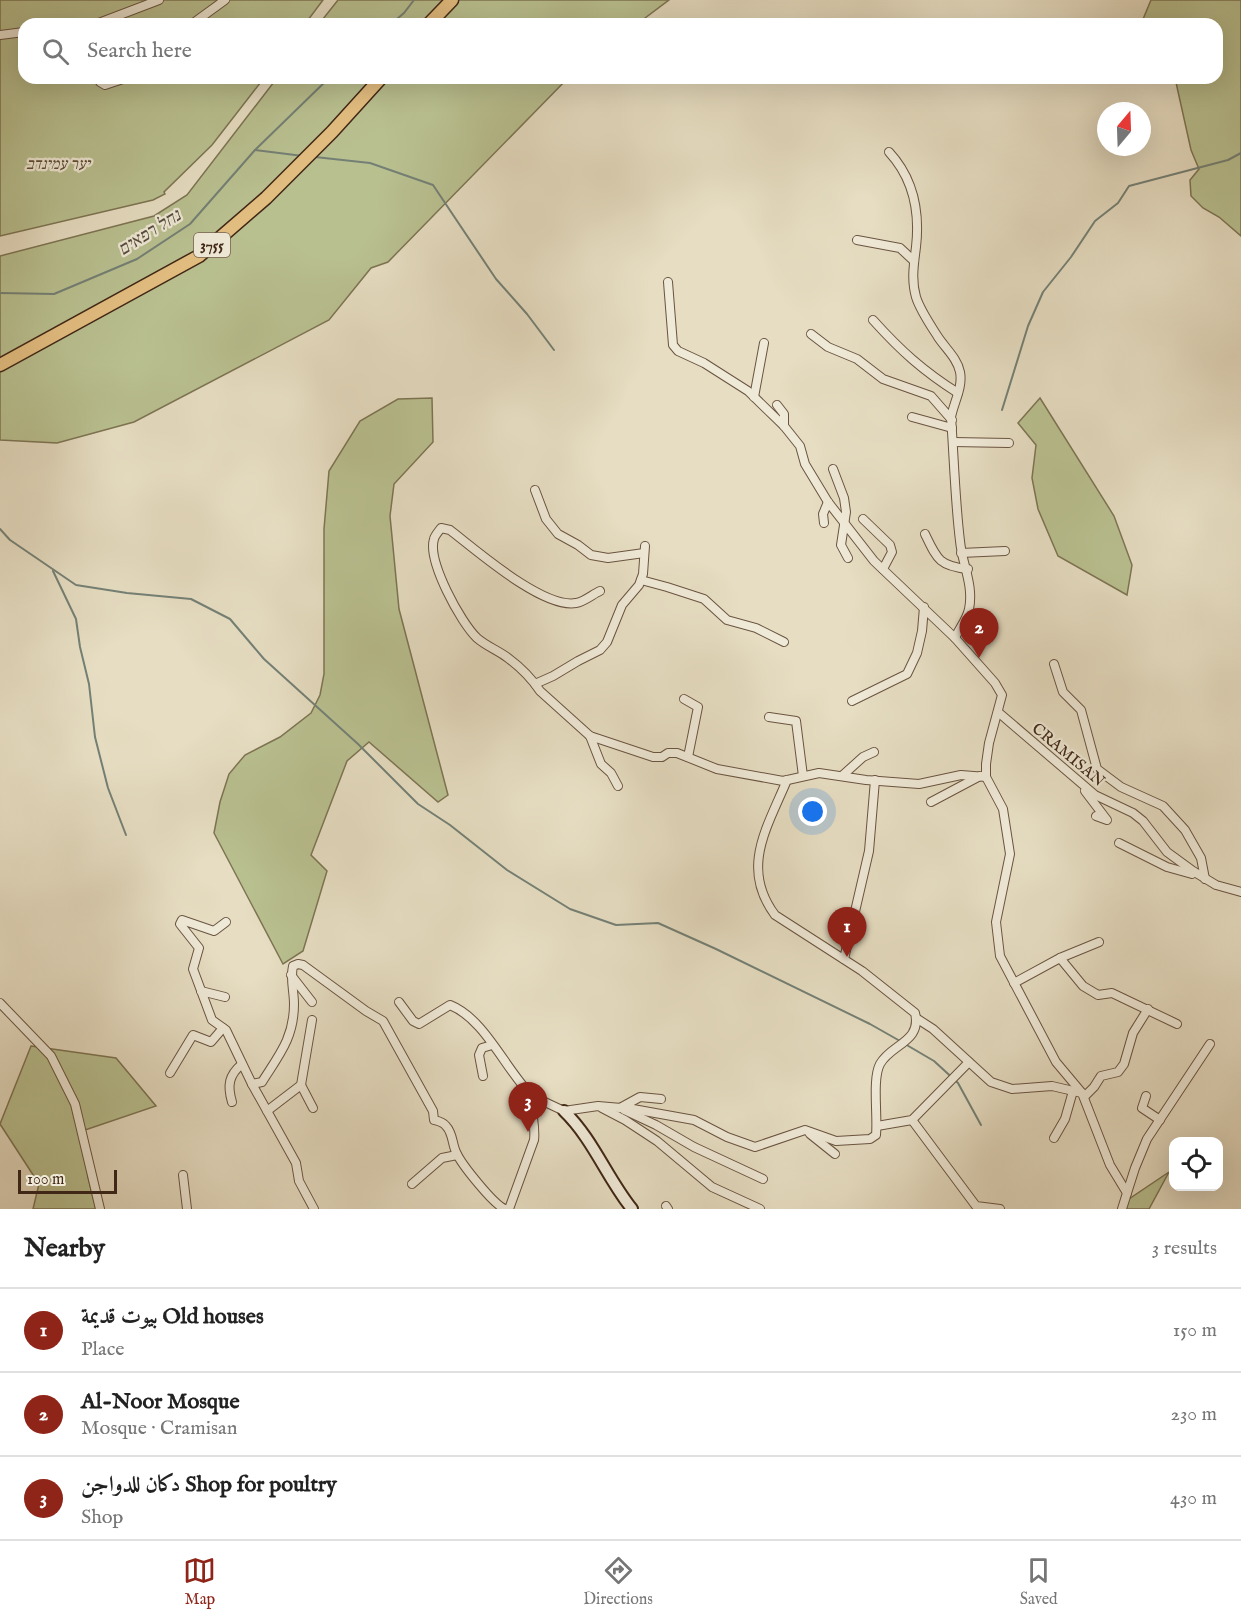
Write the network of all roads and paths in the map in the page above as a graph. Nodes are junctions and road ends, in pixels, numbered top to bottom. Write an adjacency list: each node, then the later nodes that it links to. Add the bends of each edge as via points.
1 (159, 0): 4 (street)
2 (225, 0): 5 (street)
3 (452, 0): 6 (main road)
4 (112, 18)
5 (200, 18)
6 (435, 18)
7 (18, 33): 8 (street)
8 (0, 35)
9 (376, 84): 17 (main road, 3755, via 266,198 200,256)
10 (889, 152): 12 (street, via 909,180 916,207)
11 (857, 240): 12 (street, via 900,248)
12 (914, 261): 18 (street, via 916,297 956,360 960,373)
13 (668, 282): 19 (street, via 673,345)
14 (873, 320): 18 (street, via 900,350)
15 (811, 334): 22 (street, via 828,347 857,359 883,379 931,396)
16 (764, 343): 19 (street)
17 (2, 364)
18 (958, 393): 22 (street)
19 (754, 397): 23 (street)
20 (777, 405): 23 (street, via 784,414)
21 (912, 417): 22 (street)
22 (952, 424): 24 (street)
23 (784, 426): 28 (street, via 800,446 805,464)
24 (953, 442): 25 (street); 34 (street)
25 (1010, 443)
26 (833, 470): 31 (street, via 844,498)
27 (535, 490): 38 (street, via 546,519 558,534 591,555 608,558 645,549)
28 (828, 502): 30 (street); 31 (street)
29 (863, 519): 36 (street, via 890,545 892,552)
30 (824, 523)
31 (845, 524): 35 (street, via 841,545); 36 (street)
32 (925, 534): 37 (street, via 935,555 949,567)
33 (1005, 550): 34 (street)
34 (961, 553): 37 (street)
35 (848, 558)
36 (883, 569): 40 (street)
37 (968, 569): 41 (street, via 969,609)
38 (641, 580): 42 (street, via 704,599 727,620); 44 (street, via 622,605 600,650)
39 (600, 591): 44 (street, via 577,603 559,603 508,576 450,530 441,528 434,538 440,576 457,612 477,638 509,658)
40 (924, 607): 41 (street); 46 (street, via 922,631 907,674)
41 (955, 638): 47 (street, via 1002,695)
42 (784, 642)
43 (1054, 664): 62 (street, via 1063,692 1081,710 1097,769 1121,787 1163,806 1185,830 1201,858)
44 (535, 684): 49 (street)
45 (684, 699): 51 (street, via 698,706)
46 (852, 701)
47 (998, 712): 54 (street); 57 (street, CRAMISAN)
48 (769, 717): 53 (street, via 796,721)
49 (590, 736): 51 (street, via 653,758 668,753); 58 (street, via 601,764)
50 (874, 752): 52 (street)
51 (688, 757): 55 (street, via 717,769)
52 (843, 775): 53 (street, via 819,772); 56 (street)
53 (803, 776): 55 (street)
54 (983, 776): 56 (street, via 961,775 919,784); 59 (street); 69 (street, via 1003,809 1010,854 996,922 1000,956)
55 (787, 780): 67 (street, via 759,848 757,880 775,915)
56 (875, 780): 67 (street, via 869,851)
57 (1079, 782): 60 (street, via 1107,820); 62 (street, CRAMISAN, via 1095,795 1133,813 1167,852)
58 (618, 786)
59 (931, 802)
60 (1096, 816)
61 (1119, 843): 62 (street, via 1167,867)
62 (1202, 877): 63 (street, CRAMISAN)
63 (1241, 892)
64 (226, 922): 70 (street, via 214,931 183,920 180,924 199,948 193,969)
65 (1099, 942): 66 (street)
66 (1060, 958): 69 (street); 75 (street, via 1083,986 1098,995 1112,993)
67 (844, 959): 76 (street, via 915,1013)
68 (291, 975): 72 (street); 86 (street, via 294,1003 289,1040 262,1082); 105 (street, via 293,966 303,965 383,1021 433,1111 434,1120 447,1126)
69 (1014, 983): 89 (street, via 1056,1062)
70 (201, 991): 71 (street); 79 (street, via 212,1020)
71 (225, 997)
72 (312, 1002)
73 (399, 1002): 81 (street, via 418,1024 450,1005 462,1009)
74 (0, 1004): 110 (street, via 51,1056 75,1104)
75 (1148, 1009): 78 (street); 89 (street, via 1133,1033 1118,1072 1101,1076)
76 (916, 1018): 82 (street); 101 (street, via 912,1035 881,1061 876,1075)
77 (312, 1020): 87 (street)
78 (1177, 1023)
79 (223, 1028): 83 (street); 84 (street, via 211,1042 193,1035)
80 (1210, 1044): 100 (street)
81 (492, 1045): 85 (street, via 482,1048 479,1055); 90 (street)
82 (969, 1062): 88 (street, via 992,1082 1012,1089 1052,1086); 99 (street)
83 (242, 1064): 86 (street); 93 (street, via 230,1079)
84 (170, 1073)
85 (483, 1076)
86 (252, 1084): 97 (street)
87 (301, 1085): 95 (street); 97 (street)
88 (1073, 1091): 89 (street); 103 (street, via 1065,1119)
89 (1083, 1095): 109 (street, via 1110,1165)
90 (532, 1096): 98 (street); 113 (street, via 534,1140)
91 (1146, 1096): 100 (street, via 1142,1108)
92 (661, 1099): 96 (street, via 640,1097)
93 (232, 1102)
94 (598, 1106): 96 (street); 98 (street); 115 (street, via 657,1141 712,1186)
95 (313, 1108)
96 (619, 1108): 102 (street, via 694,1120 755,1147); 107 (street)
97 (267, 1111): 112 (street, via 296,1163 298,1181)
98 (564, 1111): 114 (street, via 579,1127)
99 (912, 1120): 101 (street); 116 (street, via 976,1206)
100 (1160, 1120): 109 (street, via 1147,1139)
101 (877, 1126): 102 (street, via 876,1135 870,1139 836,1141)
102 (806, 1130): 104 (street)
103 (1054, 1138)
104 (835, 1154)
105 (458, 1155): 108 (street, via 442,1158); 113 (street, via 487,1194)
106 (183, 1175): 111 (street)
107 (763, 1179)
108 (412, 1184)
109 (1127, 1193): 117 (street)
110 (100, 1209)
111 (187, 1209)
112 (314, 1209)
113 (507, 1209)
114 (632, 1209)
115 (760, 1209)
116 (1000, 1209)
117 (1122, 1209)

